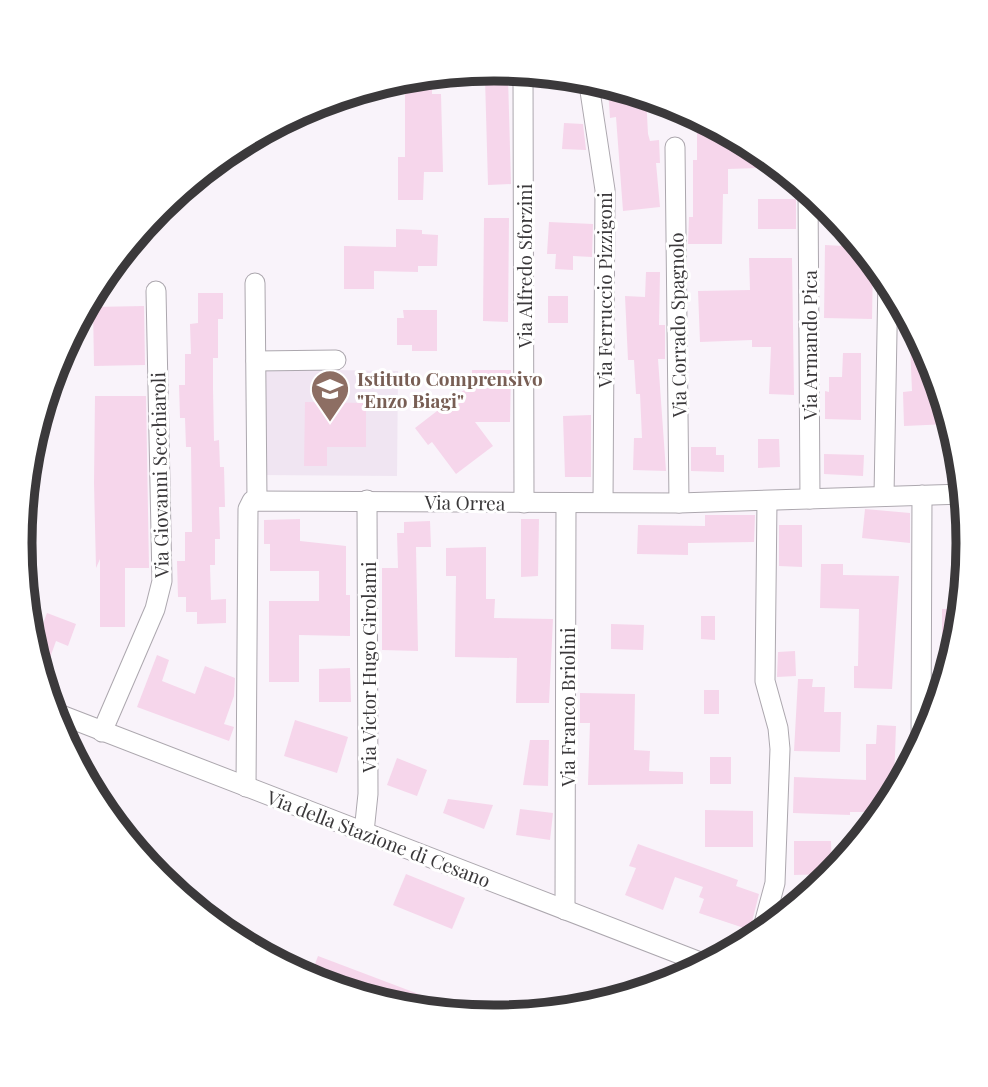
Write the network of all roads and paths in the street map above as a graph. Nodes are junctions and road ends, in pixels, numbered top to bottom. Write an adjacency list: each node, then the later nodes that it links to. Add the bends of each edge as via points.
1 (523, 82): 17 (street, Via Alfredo Sforzini)
2 (590, 91): 18 (street, Via Ferruccio Pizzigoni, via 604,185)
3 (675, 147): 20 (street, Via Corrado Spagnolo)
4 (808, 204): 13 (street, Via Armando Pica)
5 (255, 283): 9 (street)
6 (156, 291): 23 (street, Via Giovanni Secchiaroli, via 162,581 155,609)
7 (888, 300): 10 (street)
8 (336, 360): 9 (street)
9 (256, 361): 14 (street)
10 (884, 495): 11 (street, Via Orrea); 13 (street, Via Orrea)
11 (922, 495): 12 (street, Via Orrea); 22 (street)
12 (954, 495)
13 (810, 499): 16 (street, Via Orrea)
14 (257, 500): 15 (street, Via Orrea); 24 (street, via 248,509)
15 (367, 500): 17 (street, Via Orrea); 25 (street, Via Victor Hugo Girolami, via 368,794)
16 (767, 501): 20 (street, Via Orrea); 27 (street, via 765,681 780,750 775,883)
17 (524, 502): 19 (street, Via Orrea)
18 (603, 502): 19 (street, Via Orrea); 20 (street, Via Orrea)
19 (566, 503): 26 (street, Via Franco Briolini)
20 (679, 503)
21 (66, 717): 23 (street, Via della Stazione di Cesano)
22 (920, 722)
23 (102, 732): 24 (street, Via della Stazione di Cesano)
24 (246, 787): 25 (street, Via della Stazione di Cesano)
25 (364, 832): 26 (street, Via della Stazione di Cesano)
26 (565, 910): 28 (street, Via della Stazione di Cesano)
27 (766, 917)
28 (695, 960)

